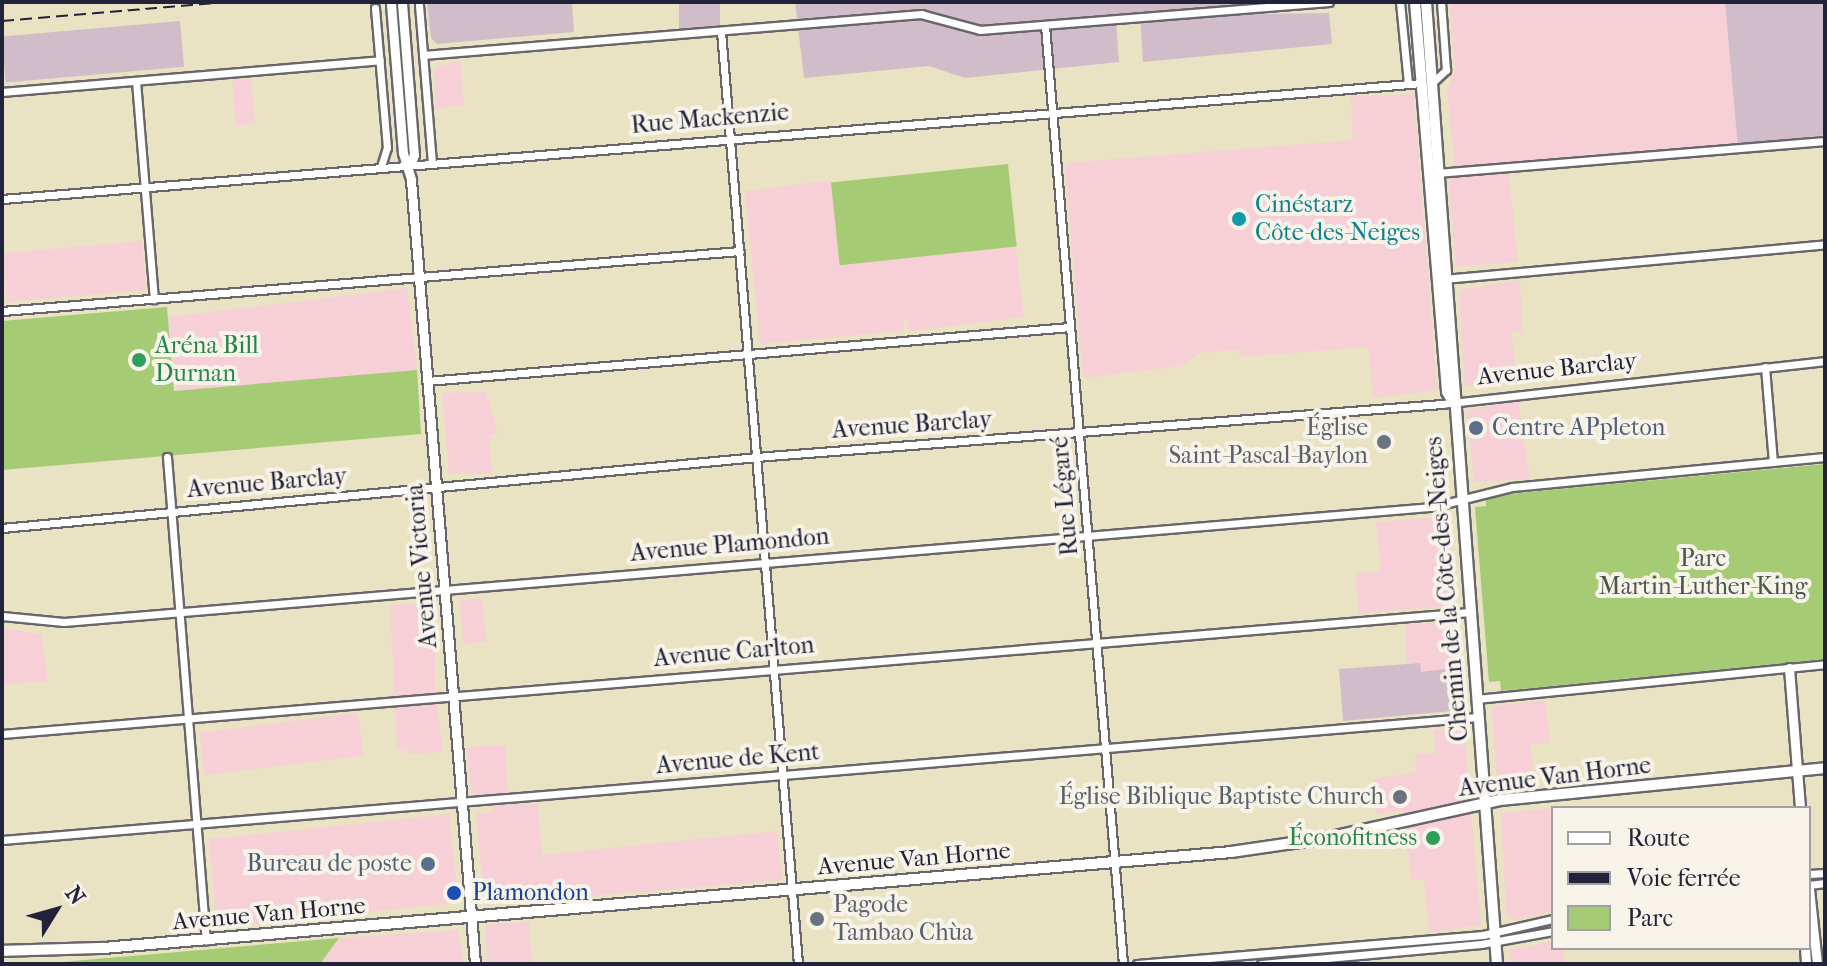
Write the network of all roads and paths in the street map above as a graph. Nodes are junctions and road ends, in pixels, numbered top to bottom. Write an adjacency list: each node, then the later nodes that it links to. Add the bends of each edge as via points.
1 (1329, 2): 9 (street)
2 (1400, 2): 15 (street)
3 (1415, 2): 14 (main road, Chemin de la Côte-des-Neiges)
4 (1426, 2): 14 (main road, Chemin de la Côte-des-Neiges)
5 (1441, 2): 14 (street, Chemin de la Côte-des-Neiges, via 1446,68 1440,80)
6 (396, 3): 21 (street, Avenue Victoria, via 414,155)
7 (419, 5): 11 (street)
8 (375, 8): 12 (street)
9 (1045, 25): 10 (street, via 980,30 921,14); 17 (street, Rue Légaré)
10 (721, 31): 11 (street); 18 (street)
11 (423, 55): 20 (street)
12 (380, 60): 13 (street); 22 (street, via 387,147)
13 (136, 81): 16 (street); 24 (street)
14 (1427, 82): 15 (street, Rue Mackenzie); 23 (main road, Chemin de la Côte-des-Neiges)
15 (1408, 84): 17 (street, Rue Mackenzie)
16 (2, 92)
17 (1052, 110): 18 (street, Rue Mackenzie); 32 (street, Rue Légaré)
18 (731, 136): 20 (street, Rue Mackenzie); 27 (street)
19 (1825, 141): 23 (street)
20 (432, 163): 21 (street, Rue Mackenzie)
21 (410, 165): 22 (street, Rue Mackenzie); 28 (street, Avenue Victoria)
22 (381, 167): 24 (street, Rue Mackenzie)
23 (1435, 173): 29 (main road, Chemin de la Côte-des-Neiges)
24 (145, 187): 25 (street, Rue Mackenzie); 30 (street)
25 (2, 199)
26 (1825, 244): 29 (street)
27 (740, 251): 28 (street); 33 (street)
28 (419, 277): 30 (street); 36 (street, Avenue Victoria)
29 (1443, 280): 37 (main road, Chemin de la Côte-des-Neiges, via 1458,390)
30 (154, 299): 31 (street)
31 (2, 311)
32 (1070, 327): 33 (street); 38 (street, Rue Légaré)
33 (749, 353): 36 (street); 41 (street)
34 (1825, 361): 35 (street, Avenue Barclay)
35 (1765, 367): 37 (street, Avenue Barclay); 42 (street)
36 (427, 381): 43 (street, Avenue Victoria)
37 (1453, 402): 38 (street, Avenue Barclay); 44 (main road, Chemin de la Côte-des-Neiges)
38 (1080, 434): 41 (street, Avenue Barclay); 47 (street, Rue Légaré)
39 (167, 457): 45 (street)
40 (1825, 457): 42 (street, Avenue Plamondon)
41 (757, 460): 43 (street, Avenue Barclay); 48 (street)
42 (1773, 462): 44 (street, Avenue Plamondon, via 1512,487)
43 (436, 488): 45 (street, Avenue Barclay); 49 (street, Avenue Victoria)
44 (1460, 499): 47 (street, Avenue Plamondon, via 1447,506); 51 (main road, Chemin de la Côte-des-Neiges)
45 (171, 511): 46 (street, Avenue Barclay); 50 (street)
46 (2, 528)
47 (1088, 535): 48 (street, Avenue Plamondon); 53 (street, Rue Légaré)
48 (765, 562): 49 (street, Avenue Plamondon); 56 (street)
49 (444, 589): 50 (street, Avenue Plamondon); 57 (street, Avenue Victoria)
50 (179, 611): 52 (street, Avenue Plamondon, via 51,623); 60 (street)
51 (1470, 612): 53 (street, Avenue Carlton); 58 (main road, Chemin de la Côte-des-Neiges)
52 (2, 616)
53 (1097, 643): 56 (street, Avenue Carlton); 62 (street, Rue Légaré)
54 (1825, 664): 55 (street)
55 (1789, 668): 58 (street); 64 (street)
56 (774, 669): 57 (street, Avenue Carlton); 65 (street)
57 (453, 696): 60 (street, Avenue Carlton); 66 (street, Avenue Victoria)
58 (1477, 699): 59 (main road, Chemin de la Côte-des-Neiges)
59 (1478, 717): 62 (street, Avenue de Kent); 67 (main road, Chemin de la Côte-des-Neiges)
60 (188, 718): 61 (street, Avenue Carlton); 69 (street)
61 (2, 734)
62 (1105, 749): 65 (street, Avenue de Kent); 71 (street, Rue Légaré)
63 (1825, 768): 64 (main road, Avenue Van Horne)
64 (1797, 770): 67 (main road, Avenue Van Horne); 68 (street)
65 (782, 775): 66 (street, Avenue de Kent); 72 (street)
66 (461, 802): 69 (street, Avenue de Kent); 74 (street, Avenue Victoria)
67 (1485, 802): 71 (main road, Avenue Van Horne, via 1291,844); 77 (main road, Chemin de la Côte-des-Neiges)
68 (1800, 806)
69 (196, 824): 70 (street, Avenue de Kent); 78 (street)
70 (2, 840)
71 (1114, 862): 72 (main road, Avenue Van Horne); 82 (street, Rue Légaré)
72 (791, 889): 74 (main road, Avenue Van Horne); 81 (street)
73 (1811, 906): 86 (street)
74 (470, 917): 78 (main road, Avenue Van Horne); 80 (street, Avenue Victoria)
75 (1551, 920): 77 (street)
76 (1551, 931): 77 (street)
77 (1495, 938): 83 (street); 84 (street); 85 (main road, Chemin de la Côte-des-Neiges)
78 (206, 940): 79 (main road, Avenue Van Horne)
79 (2, 951)
80 (475, 964)
81 (798, 964)
82 (1123, 964)
83 (1137, 964)
84 (1261, 964)
85 (1497, 964)
86 (1817, 964)

